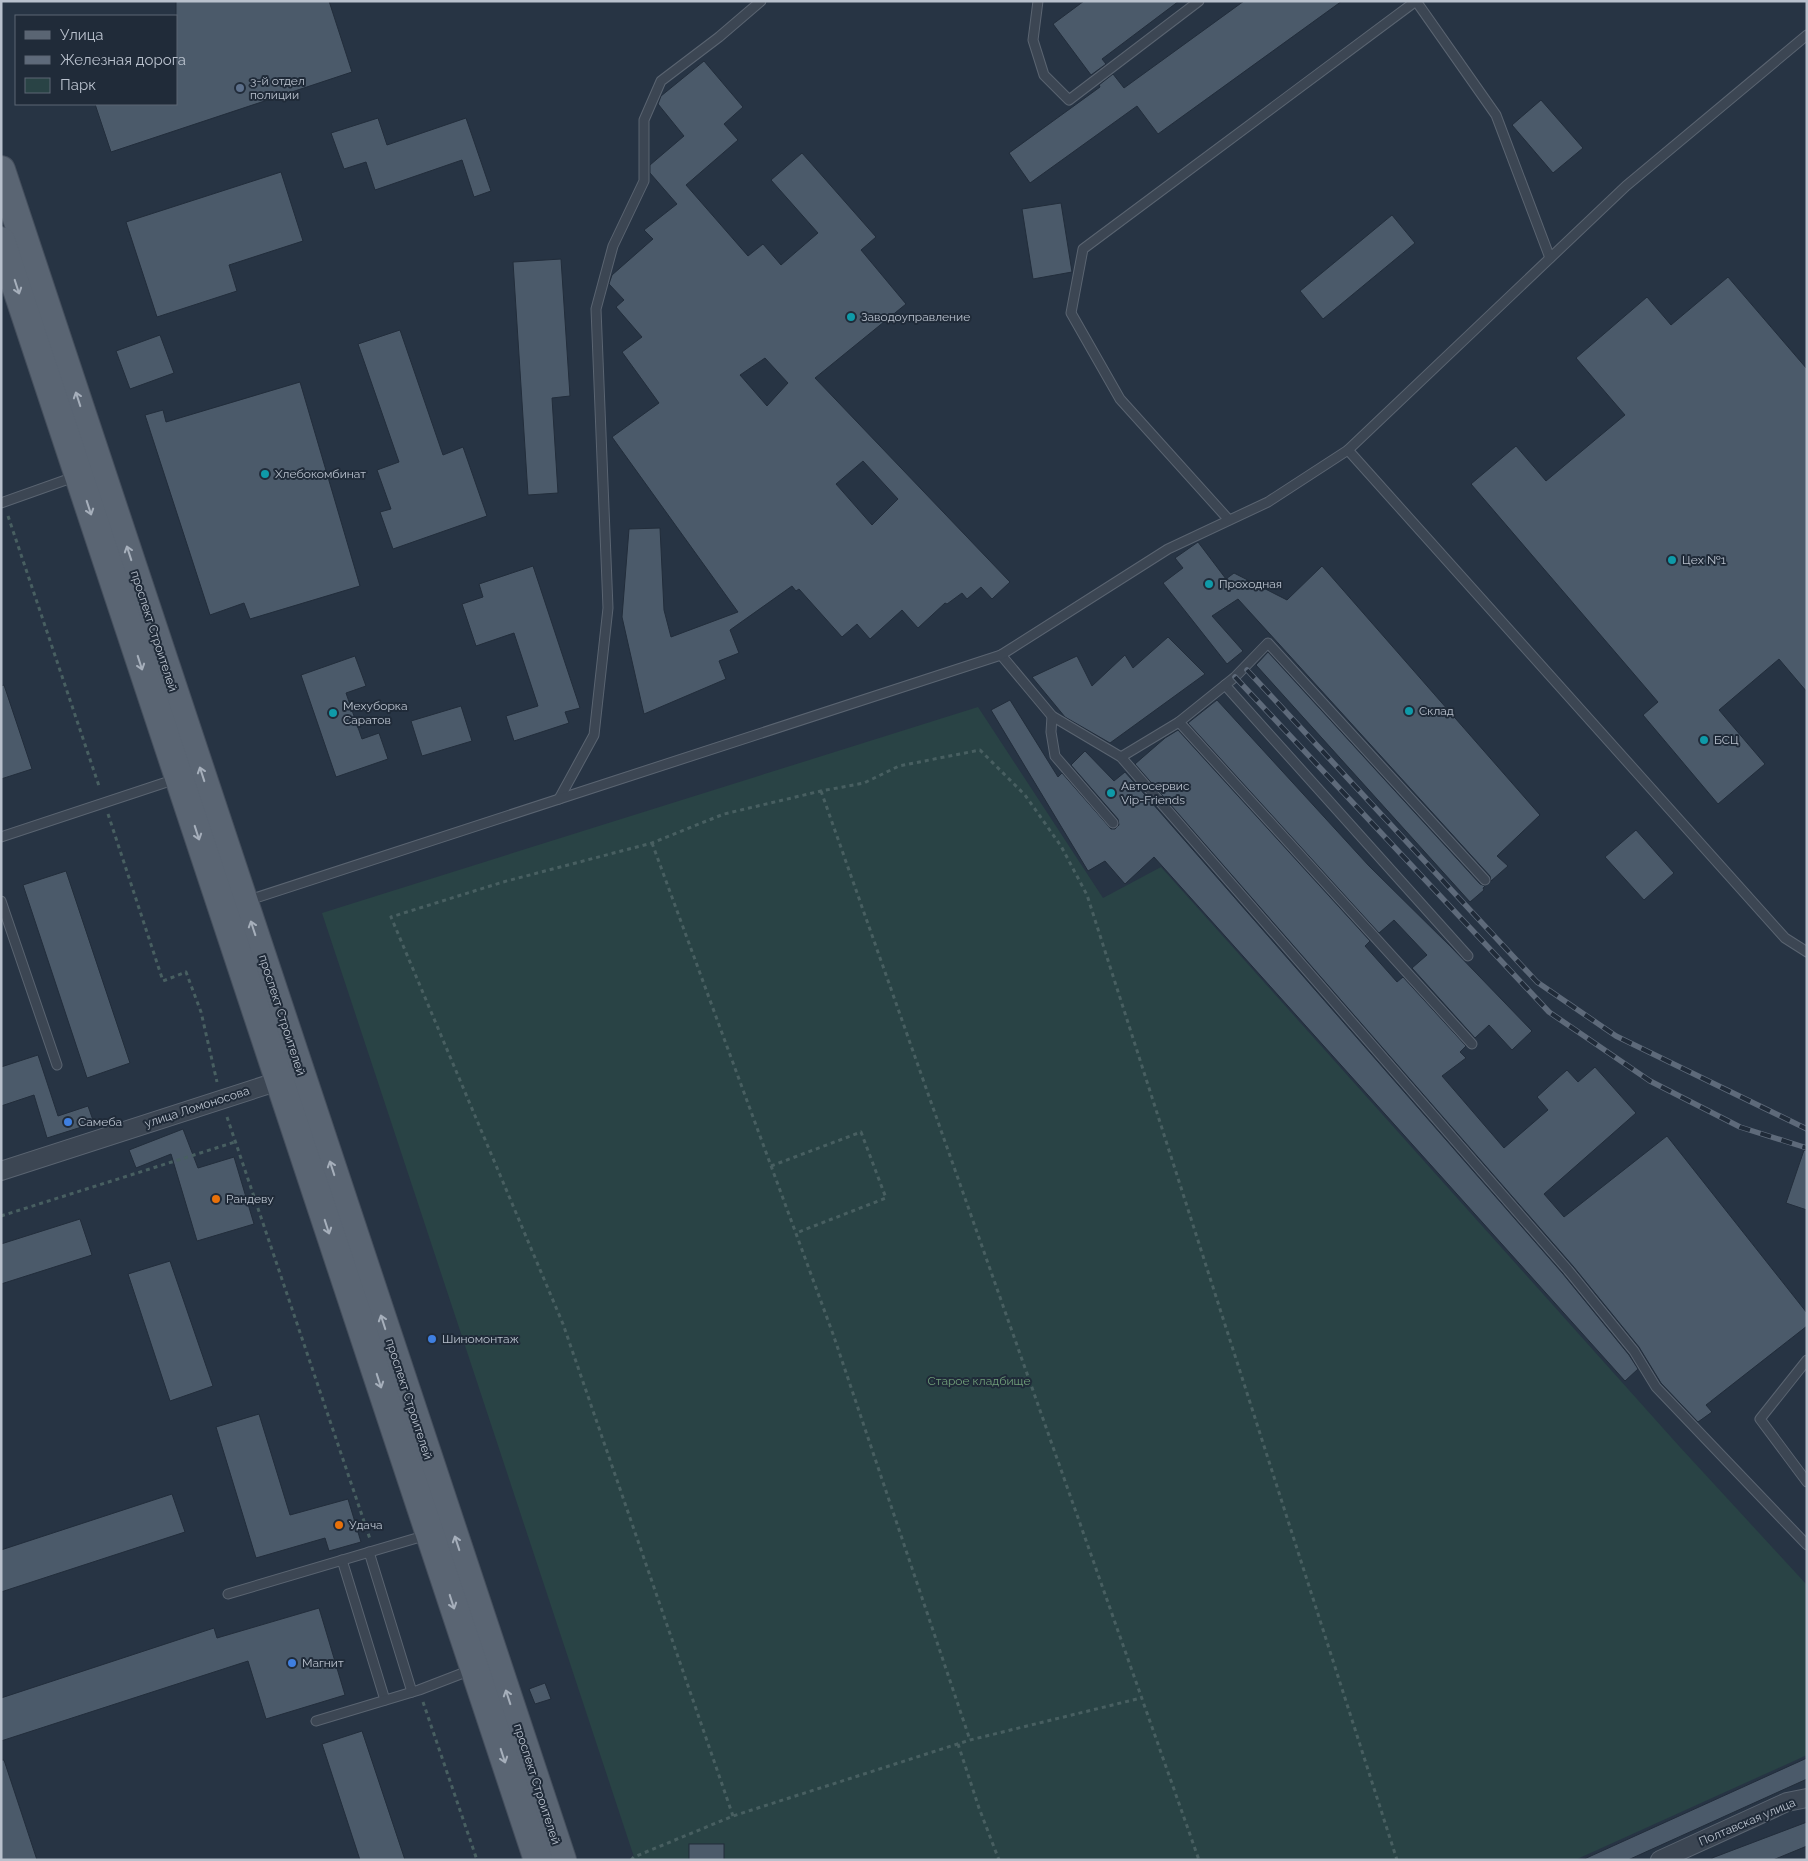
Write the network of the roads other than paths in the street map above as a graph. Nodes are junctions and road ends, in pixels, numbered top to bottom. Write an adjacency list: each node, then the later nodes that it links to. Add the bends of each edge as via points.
1 (761, 1): 19 (lane, via 661,81 644,120 644,181 613,246 596,309 608,608 594,735)
2 (1038, 1): 3 (lane, via 1033,40 1044,75 1070,100)
3 (1199, 1)
4 (1416, 1): 8 (lane, via 1496,115); 12 (lane, via 1083,249 1071,313 1120,399)
5 (1807, 35): 8 (lane, via 1626,186)
6 (1, 170): 24 (main road, проспект Строителей, one-way to 6)
7 (1, 241): 10 (main road, проспект Строителей, one-way to 10)
8 (1550, 258): 9 (lane)
9 (1348, 450): 12 (lane, via 1268,502); 25 (lane, via 1785,938)
10 (79, 476): 11 (lane); 18 (main road, проспект Строителей, one-way to 18)
11 (2, 502)
12 (1229, 520): 13 (lane, via 1168,549)
13 (1001, 655): 15 (lane); 19 (lane)
14 (1225, 685): 16 (lane); 22 (lane, via 1268,643); 26 (lane)
15 (1052, 716): 17 (lane); 20 (lane, via 1055,756)
16 (1179, 722): 17 (lane); 27 (lane)
17 (1121, 757): 34 (lane, via 1568,1270 1634,1351 1656,1387)
18 (178, 778): 21 (lane); 24 (main road, проспект Строителей, one-way to 24)
19 (559, 799): 24 (lane)
20 (1112, 823)
21 (1, 837)
22 (1485, 880)
23 (1, 901): 28 (lane)
24 (233, 905): 29 (main road, проспект Строителей); 44 (main road, проспект Строителей, one-way to 24)
25 (1807, 952)
26 (1468, 956)
27 (1472, 1044)
28 (56, 1066)
29 (279, 1081): 30 (street, улица Ломоносова); 33 (main road, проспект Строителей, one-way to 33)
30 (1, 1171)
31 (1807, 1360): 32 (lane, via 1760,1419)
32 (1807, 1482)
33 (430, 1534): 35 (lane); 38 (main road, проспект Строителей, one-way to 38)
34 (1807, 1544)
35 (372, 1551): 36 (lane); 39 (lane)
36 (342, 1560): 37 (lane); 40 (lane)
37 (228, 1594)
38 (474, 1669): 39 (lane); 43 (main road, проспект Строителей, one-way to 43)
39 (415, 1691): 40 (lane)
40 (386, 1700): 41 (lane)
41 (316, 1721)
42 (1807, 1798): 45 (street, Полтавская улица, via 1787,1802)
43 (538, 1860)
44 (562, 1860)
45 (1660, 1860)

